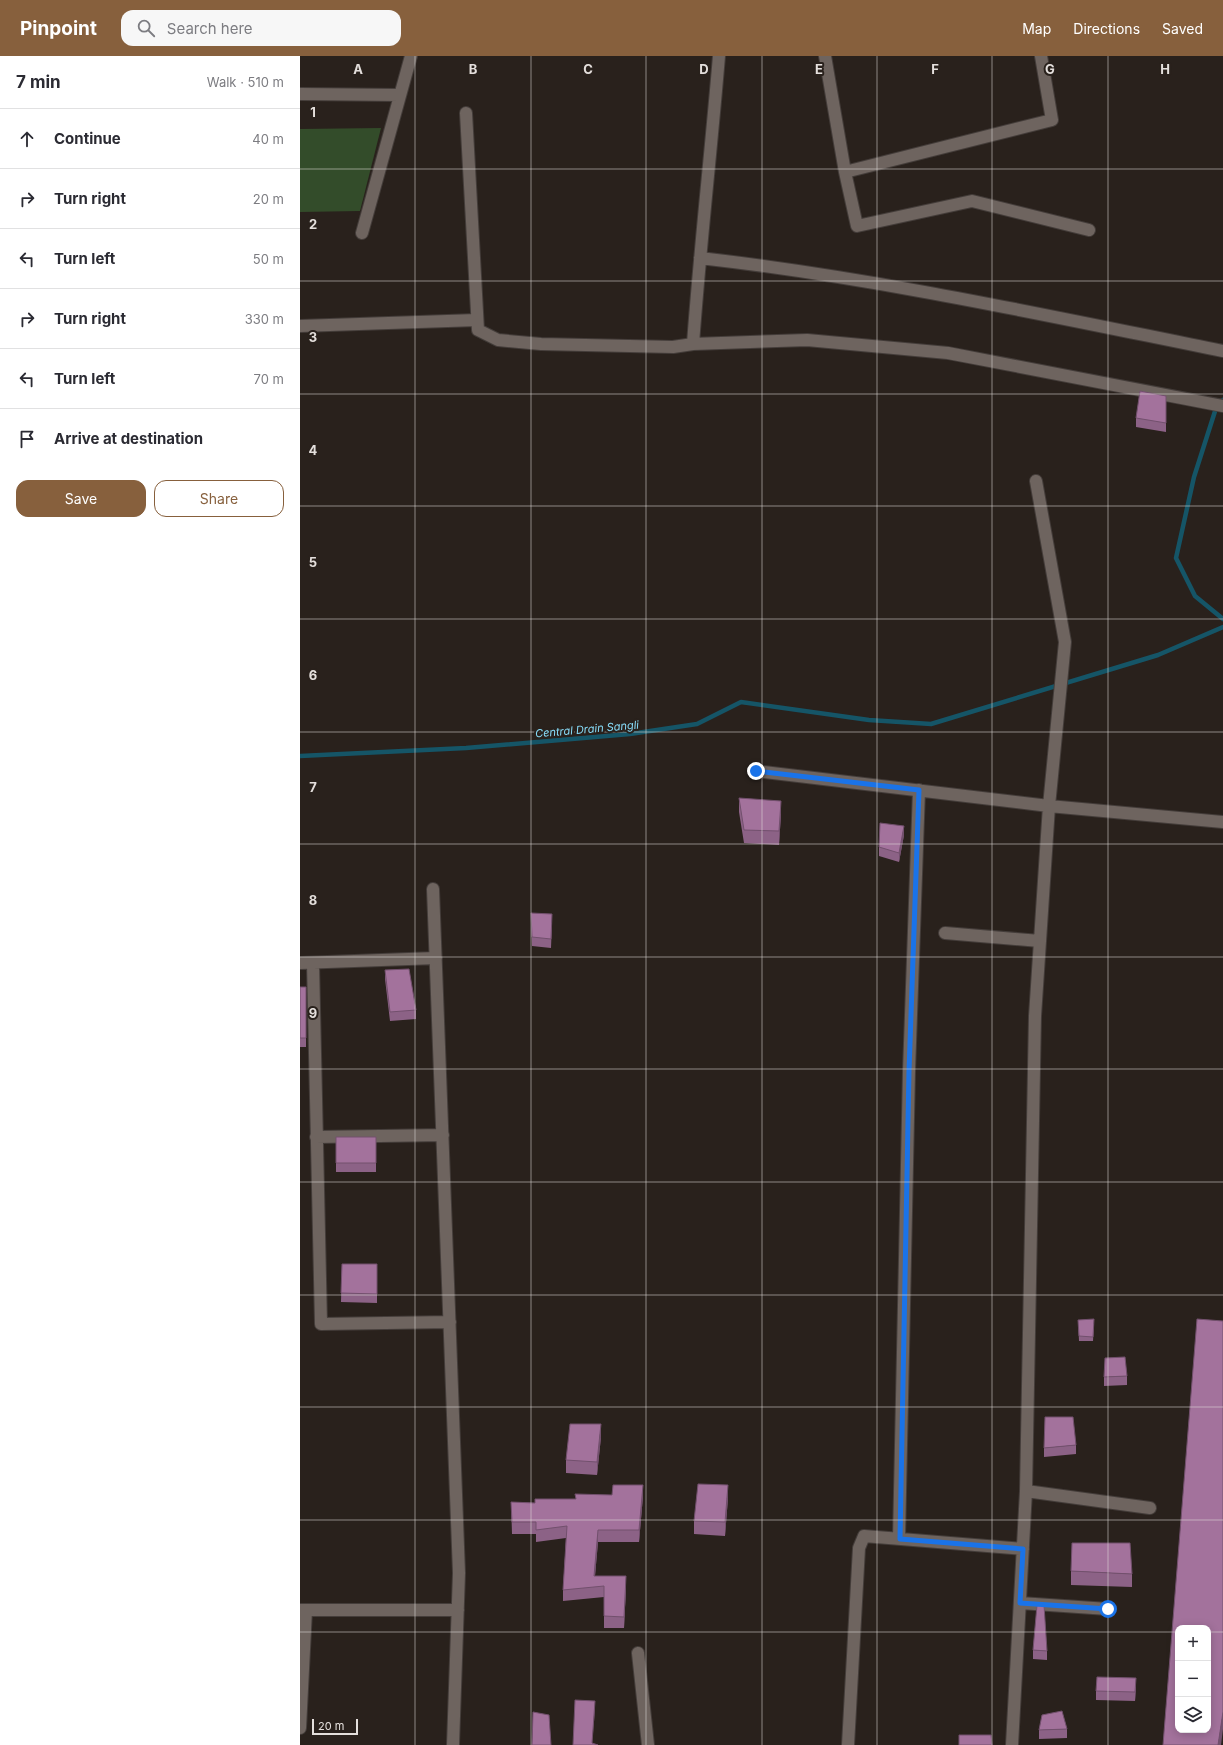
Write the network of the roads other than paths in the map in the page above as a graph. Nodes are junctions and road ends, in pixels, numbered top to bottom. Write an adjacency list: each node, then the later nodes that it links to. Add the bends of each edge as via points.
1 (410, 56): 6 (street)
2 (719, 56): 11 (street)
3 (825, 56): 8 (street)
4 (1041, 56): 8 (street, via 1052,120)
5 (300, 94): 6 (street)
6 (400, 95): 10 (street)
7 (466, 114): 12 (street)
8 (845, 172): 9 (street, via 857,226 972,201)
9 (1089, 230)
10 (362, 233)
11 (700, 258): 14 (street); 15 (street, via 774,266 934,293)
12 (477, 320): 13 (street); 14 (street, via 478,330 498,340 615,347 673,347)
13 (300, 326)
14 (693, 344): 16 (street, via 807,340 948,353)
15 (1223, 351)
16 (1223, 406)
17 (1036, 481): 20 (street, via 1065,642)
18 (756, 771): 19 (street)
19 (919, 790): 20 (street); 33 (street, via 909,1071)
20 (1050, 806): 21 (street); 24 (street)
21 (1223, 822)
22 (434, 889): 25 (street)
23 (944, 933): 24 (street)
24 (1040, 940): 31 (street, via 1035,1024)
25 (436, 958): 27 (street); 28 (street)
26 (300, 963): 27 (street)
27 (313, 963): 29 (street)
28 (443, 1135): 29 (street); 30 (street)
29 (316, 1137): 30 (street, via 321,1324)
30 (450, 1322): 38 (street, via 459,1573)
31 (1026, 1491): 32 (street); 34 (street)
32 (1150, 1508)
33 (900, 1539): 34 (street); 43 (street, via 864,1536 859,1548)
34 (1023, 1549): 35 (street)
35 (1020, 1603): 36 (street); 44 (street)
36 (1108, 1609)
37 (303, 1610): 38 (street); 40 (street)
38 (458, 1610): 41 (street)
39 (638, 1654): 42 (street)
40 (300, 1728)
41 (453, 1745)
42 (648, 1745)
43 (848, 1745)
44 (1012, 1745)

